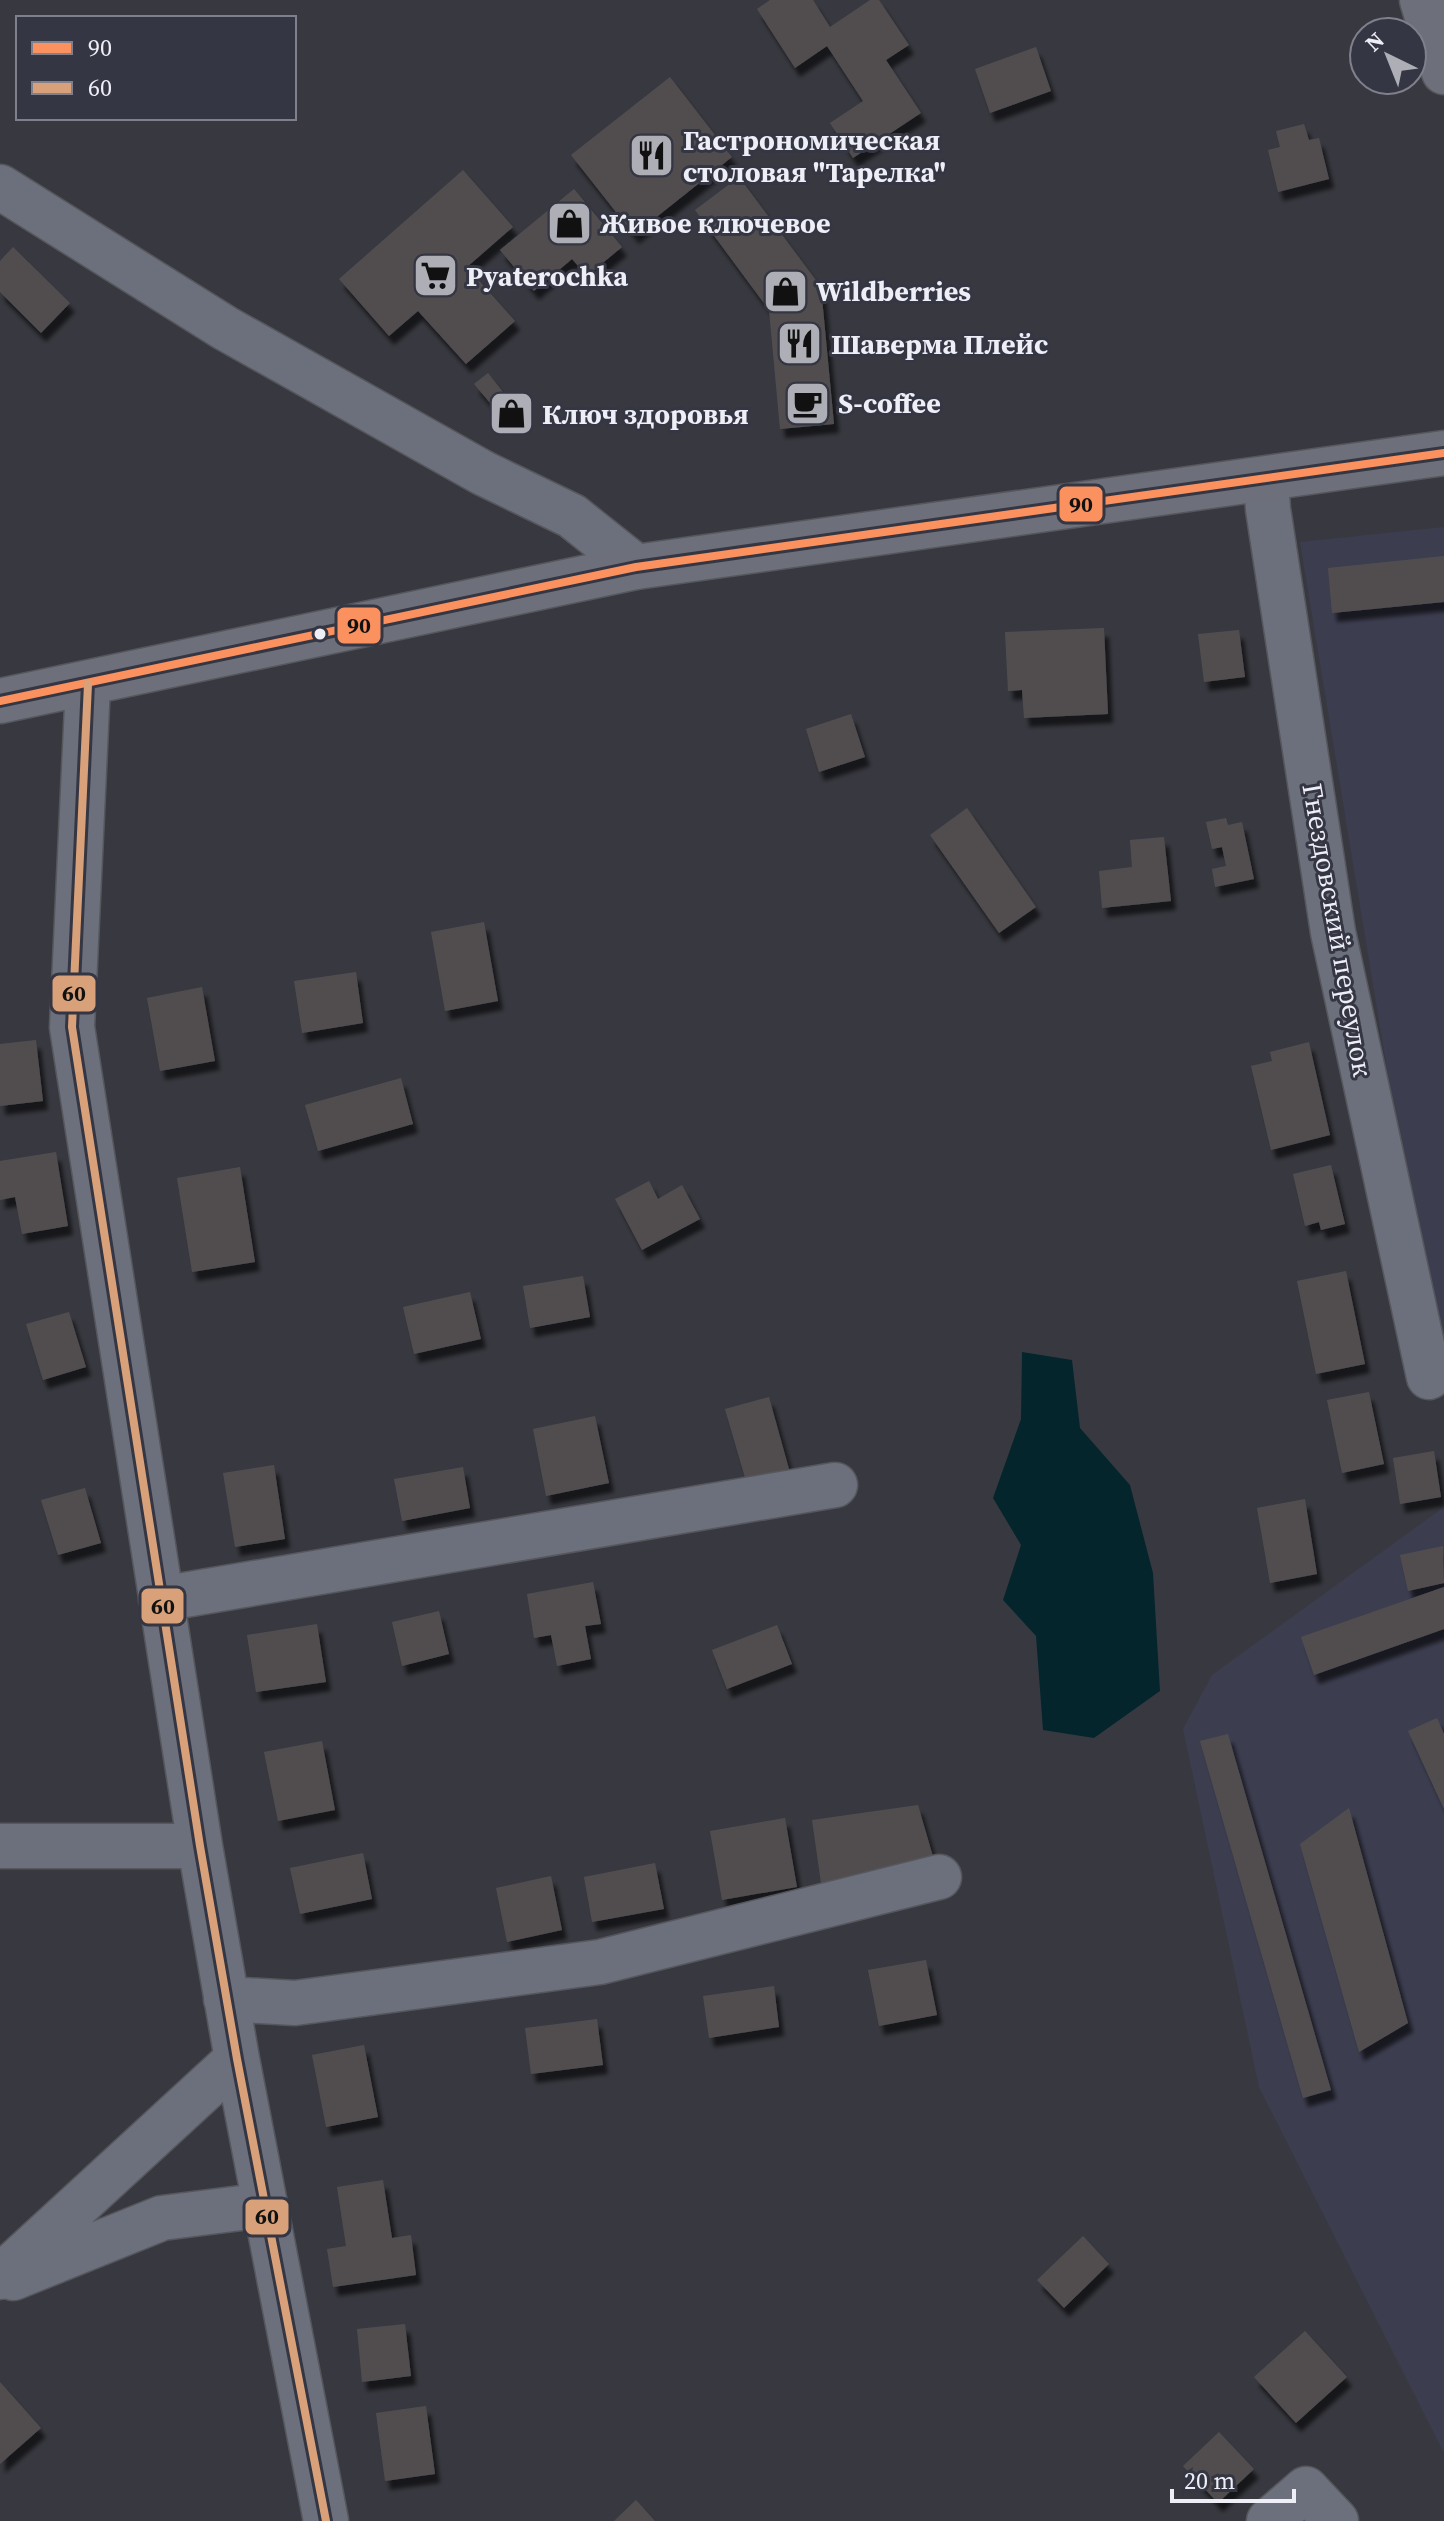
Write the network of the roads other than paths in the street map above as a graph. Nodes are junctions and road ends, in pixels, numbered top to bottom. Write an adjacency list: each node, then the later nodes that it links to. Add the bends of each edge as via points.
1 (1422, 0): 2 (main road)
2 (1444, 72)
3 (0, 187): 6 (street, via 225,328 483,473 572,516)
4 (1444, 453): 5 (main road)
5 (1266, 479): 6 (main road); 9 (street, Гнездовский переулок, via 1333,932)
6 (636, 567): 7 (main road)
7 (88, 684): 8 (main road); 11 (street, via 72,1027)
8 (0, 701)
9 (1429, 1377)
10 (835, 1485): 11 (street)
11 (161, 1599): 13 (street)
12 (0, 1846): 13 (street)
13 (200, 1846): 15 (street)
14 (939, 1877): 15 (street, via 600,1962 295,2003)
15 (226, 1999): 16 (street)
16 (237, 2059): 17 (street); 18 (street)
17 (265, 2205): 19 (street, via 162,2218); 20 (street)
18 (0, 2277)
19 (0, 2283)
20 (326, 2521)
21 (1269, 2521): 22 (street, via 1306,2489)
22 (1336, 2521)

